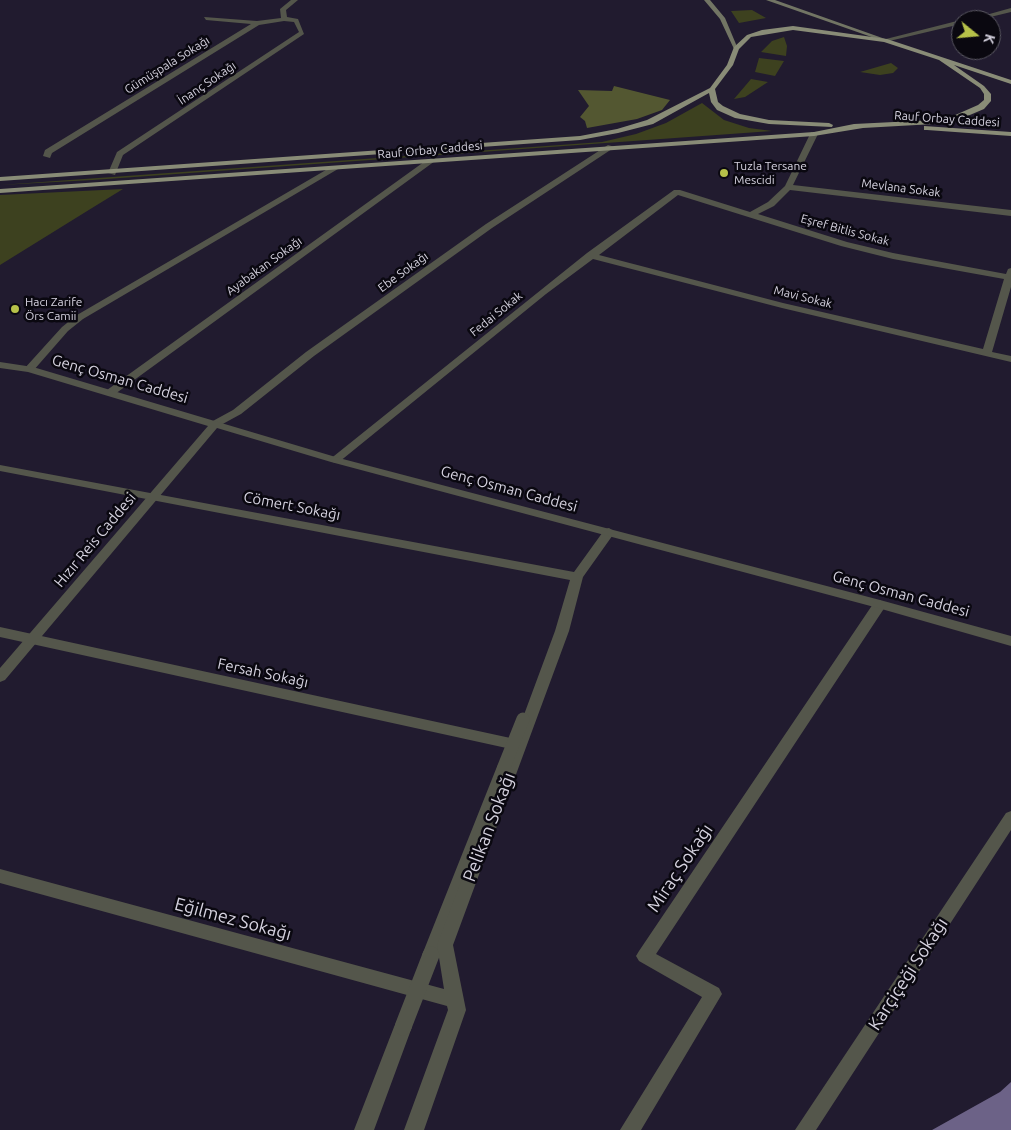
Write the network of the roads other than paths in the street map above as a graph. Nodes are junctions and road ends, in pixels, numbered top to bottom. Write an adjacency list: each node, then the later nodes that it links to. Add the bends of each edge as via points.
1 (295, 0): 5 (street, via 283,9)
2 (707, 0): 9 (main road, via 723,19)
3 (769, 0): 8 (main road)
4 (206, 18): 6 (street)
5 (284, 19): 6 (street, Gümüşpala Sokağı); 21 (street, İnanç Sokağı, via 296,20 302,33 120,154)
6 (257, 23): 18 (street, Gümüşpala Sokağı, via 48,152)
7 (951, 24): 8 (street)
8 (884, 40): 9 (main road, Rauf Orbay Caddesi, via 811,29 777,29 750,36); 10 (main road, Rauf Orbay Caddesi)
9 (736, 48): 12 (main road, Rauf Orbay Caddesi, via 730,65)
10 (942, 60): 11 (main road, Rauf Orbay Caddesi); 14 (main road, Rauf Orbay Caddesi, via 982,87 988,94 987,101 971,113 948,119)
11 (1011, 82)
12 (712, 88): 13 (main road, Rauf Orbay Caddesi, via 715,102 728,113 738,116 776,123); 21 (main road, Rauf Orbay Caddesi, via 650,122 587,137)
13 (861, 126): 14 (main road, Rauf Orbay Caddesi); 15 (main road, Rauf Orbay Caddesi)
14 (882, 126): 16 (main road, Rauf Orbay Caddesi)
15 (814, 134): 17 (main road, Rauf Orbay Caddesi); 23 (street)
16 (1011, 134)
17 (611, 148): 19 (main road, Rauf Orbay Caddesi); 35 (street, Ebe Sokağı, via 490,226 310,354 237,412)
18 (47, 156)
19 (431, 161): 20 (main road, Rauf Orbay Caddesi); 34 (street, Ayabakan Sokağı)
20 (334, 169): 24 (main road, Rauf Orbay Caddesi); 33 (street, via 80,318 65,329)
21 (112, 173): 22 (main road, Rauf Orbay Caddesi)
22 (0, 179)
23 (788, 188): 26 (street, Mevlana Sokak); 27 (street, via 771,204)
24 (0, 191)
25 (677, 192): 27 (street, Eşref Bitlis Sokak); 28 (street, Fedai Sokak)
26 (1011, 213)
27 (750, 215): 29 (street, Eşref Bitlis Sokak, via 870,250)
28 (590, 256): 30 (street, Mavi Sokak); 36 (street, Fedai Sokak)
29 (1010, 274): 30 (street)
30 (987, 353): 31 (street, Mavi Sokak)
31 (1011, 359)
32 (0, 365): 33 (street, Genç Osman Caddesi)
33 (29, 369): 34 (street, Genç Osman Caddesi)
34 (111, 392): 35 (street, Genç Osman Caddesi)
35 (215, 424): 36 (street, Genç Osman Caddesi); 38 (street, Hızır Reis Caddesi)
36 (335, 460): 39 (street, Genç Osman Caddesi)
37 (0, 468): 38 (street, Cömert Sokağı)
38 (154, 496): 40 (street, Cömert Sokağı); 43 (street, Hızır Reis Caddesi)
39 (609, 532): 40 (street, Pelikan Sokağı); 41 (street, Genç Osman Caddesi)
40 (577, 577): 47 (street, Pelikan Sokağı, via 562,631)
41 (880, 604): 44 (street, Genç Osman Caddesi); 53 (street, Miraç Sokağı, via 645,956 713,994)
42 (0, 632): 43 (street, Fersah Sokağı)
43 (32, 639): 46 (street, Hızır Reis Caddesi); 47 (street, Fersah Sokağı)
44 (1011, 641)
45 (546, 658): 51 (street, bridge)
46 (0, 677)
47 (519, 745): 50 (street, Pelikan Sokağı, via 444,945)
48 (1011, 817): 54 (street, Karçiçeği Sokağı)
49 (0, 876): 50 (street, Eğilmez Sokağı)
50 (455, 1000): 52 (street, Pelikan Sokağı, via 457,1010)
51 (364, 1130)
52 (414, 1130)
53 (630, 1130)
54 (805, 1130)

